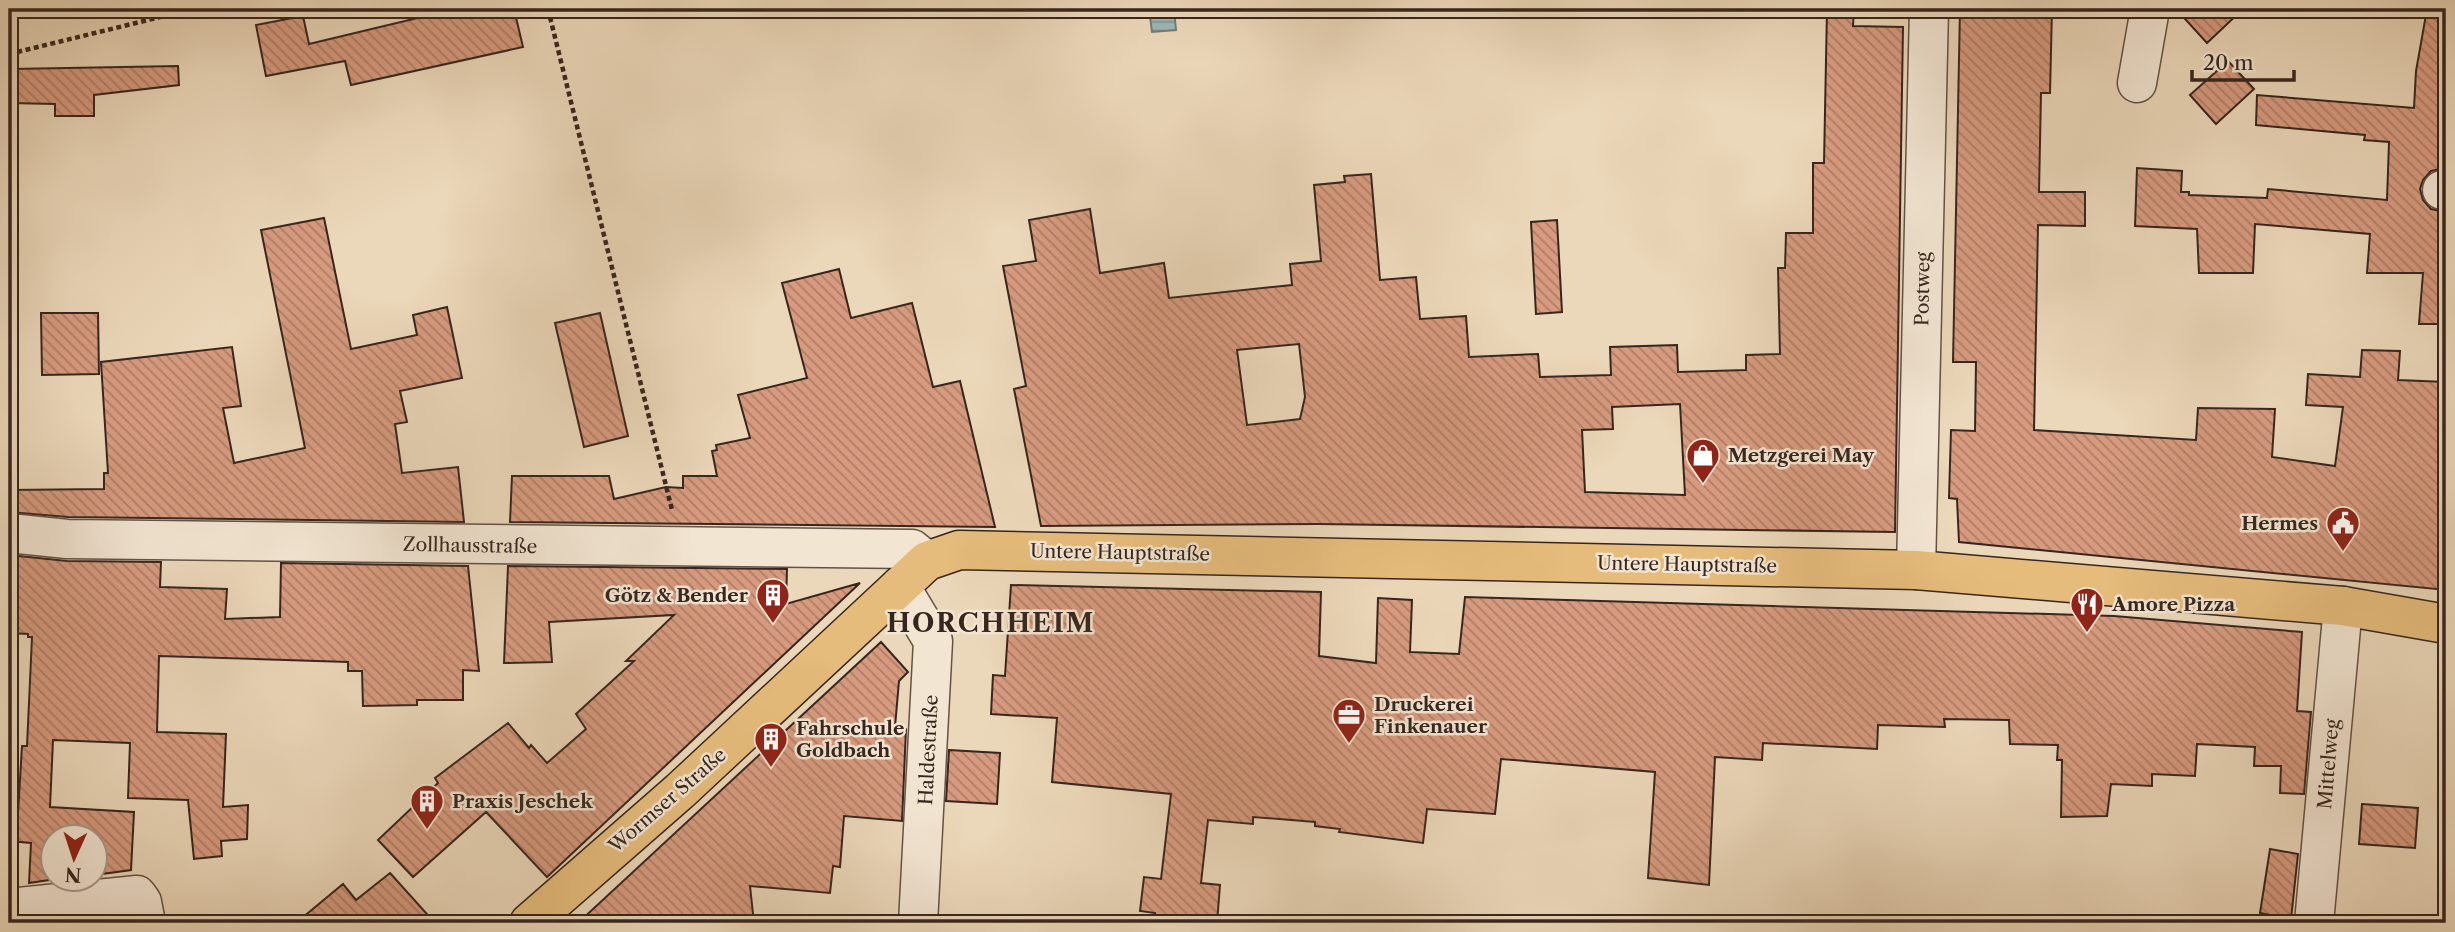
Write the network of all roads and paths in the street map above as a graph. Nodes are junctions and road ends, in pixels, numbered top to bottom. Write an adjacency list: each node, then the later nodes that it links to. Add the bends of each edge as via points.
1 (193, 9): 5 (path)
2 (548, 9): 8 (path)
3 (1929, 9): 9 (street, Postweg)
4 (2150, 9): 6 (street)
5 (9, 54)
6 (2137, 83)
7 (9, 533): 8 (street, Zollhausstraße, via 67,539)
8 (681, 548): 10 (street, Zollhausstraße, via 912,549)
9 (1916, 569): 10 (main road, Untere Hauptstraße, via 959,550); 11 (main road, Untere Hauptstraße)
10 (913, 573): 15 (main road, Wormser Straße, via 680,792); 16 (street, Haldestraße, via 933,641)
11 (2343, 606): 12 (main road, Untere Hauptstraße); 17 (street, Mittelweg)
12 (2446, 624)
13 (9, 908): 14 (street, via 136,895)
14 (146, 923)
15 (529, 923)
16 (918, 923)
17 (2314, 923)

